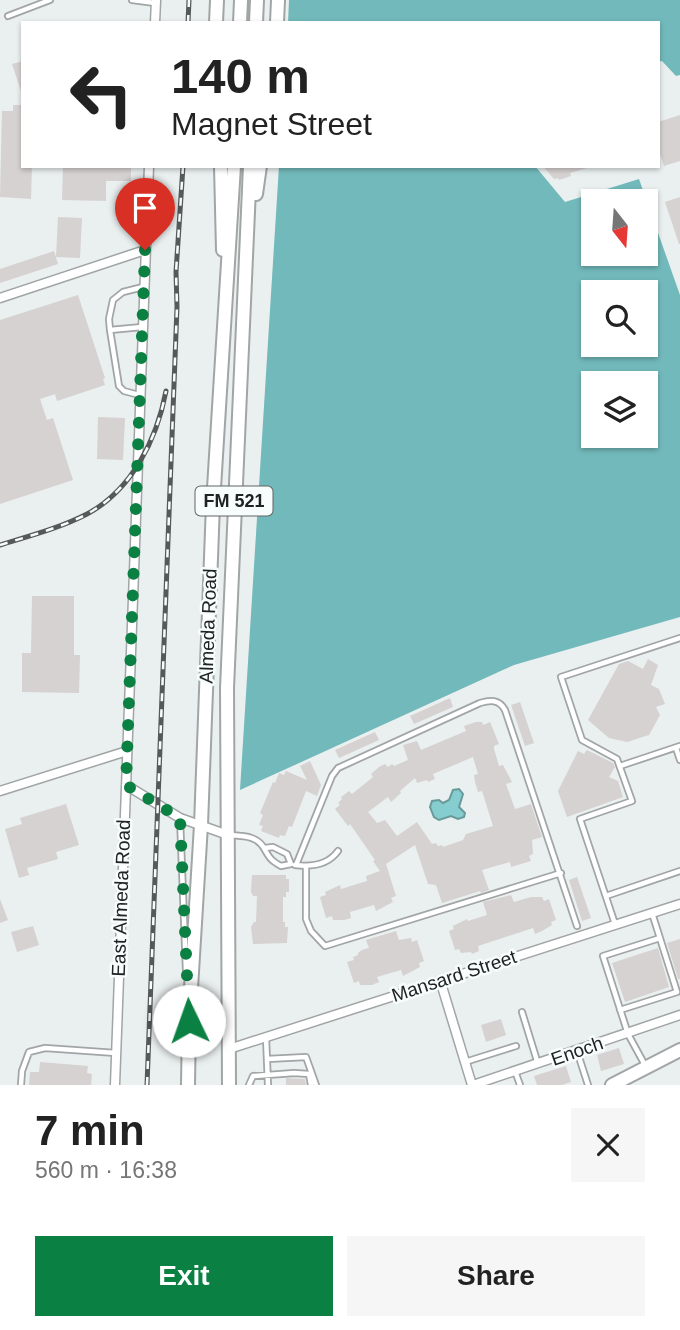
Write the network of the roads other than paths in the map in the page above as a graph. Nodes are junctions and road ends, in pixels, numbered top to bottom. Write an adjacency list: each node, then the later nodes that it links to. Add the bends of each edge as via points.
1 (50, 0): 8 (lane)
2 (132, 0): 7 (lane)
3 (217, 0): 10 (main road)
4 (241, 0): 11 (main road)
5 (257, 0): 12 (main road)
6 (278, 0): 13 (main road)
7 (155, 2): 9 (street)
8 (8, 16)
9 (155, 21)
10 (216, 21)
11 (240, 21)
12 (256, 21)
13 (277, 21)
14 (149, 168): 19 (street, East Almeda Road)
15 (221, 168): 22 (main road)
16 (234, 168): 22 (main road, Almeda Road / FM 521)
17 (250, 168): 20 (main road, Almeda Road / FM 521)
18 (260, 168): 20 (main road)
19 (145, 250): 21 (street, East Almeda Road); 23 (street)
20 (246, 260): 36 (main road, Almeda Road / FM 521, via 227,688)
21 (143, 287): 24 (street, East Almeda Road); 25 (lane, via 113,300)
22 (226, 297): 35 (main road, Almeda Road / FM 521)
23 (0, 298)
24 (142, 327): 25 (lane); 26 (street, East Almeda Road)
25 (110, 330): 26 (lane, via 119,386)
26 (139, 395): 29 (street, East Almeda Road)
27 (680, 638): 31 (lane, via 562,677 582,740 617,759)
28 (678, 747): 30 (lane); 31 (lane)
29 (127, 751): 32 (street, East Almeda Road); 33 (street)
30 (680, 760)
31 (620, 766): 43 (lane, via 632,801 580,819)
32 (126, 785): 34 (street); 60 (street, East Almeda Road)
33 (0, 791)
34 (180, 818): 35 (street); 53 (lane)
35 (201, 825): 36 (street); 53 (main road, Almeda Road / FM 521)
36 (228, 835): 37 (lane, via 253,838); 57 (main road, Almeda Road / FM 521)
37 (265, 849): 39 (lane, via 273,847 287,854); 39 (lane, via 275,863)
38 (338, 851): 40 (lane, via 325,862)
39 (294, 864): 40 (lane); 42 (lane, via 338,768 489,701 500,703 505,710)
40 (306, 866): 42 (lane, via 306,919 325,946)
41 (680, 871): 43 (lane)
42 (561, 873): 47 (lane)
43 (606, 896): 46 (lane)
44 (680, 904): 45 (street, Mansard Street)
45 (652, 913): 46 (street, Mansard Street); 48 (lane)
46 (615, 924): 49 (street, Mansard Street)
47 (577, 926)
48 (660, 938): 50 (lane, via 603,956); 50 (lane, via 677,992)
49 (440, 980): 55 (street, Mansard Street); 62 (street)
50 (620, 1010): 54 (lane)
51 (522, 1012): 63 (lane)
52 (680, 1016): 54 (street, Enoch)
53 (189, 1021): 69 (main road, Almeda Road / FM 521)
54 (628, 1034): 59 (street, Enoch); 64 (lane)
55 (266, 1036): 57 (street, Mansard Street); 61 (lane)
56 (516, 1046): 62 (lane)
57 (229, 1049): 70 (main road, Almeda Road / FM 521)
58 (680, 1050): 64 (main road)
59 (577, 1051): 63 (street, Enoch); 76 (lane)
60 (116, 1053): 67 (lane, via 45,1048 29,1052); 68 (street, East Almeda Road)
61 (267, 1059): 66 (lane); 73 (lane, via 306,1057)
62 (465, 1062): 74 (street)
63 (538, 1064): 65 (street, Enoch)
64 (646, 1068): 77 (main road)
65 (515, 1071): 74 (street, Enoch); 75 (lane)
66 (268, 1074): 71 (lane, via 253,1076); 72 (lane); 73 (lane, via 309,1074)
67 (21, 1085)
68 (115, 1085)
69 (188, 1085)
70 (229, 1085)
71 (249, 1085)
72 (268, 1085)
73 (314, 1085)
74 (473, 1085)
75 (520, 1085)
76 (588, 1085)
77 (612, 1085)

